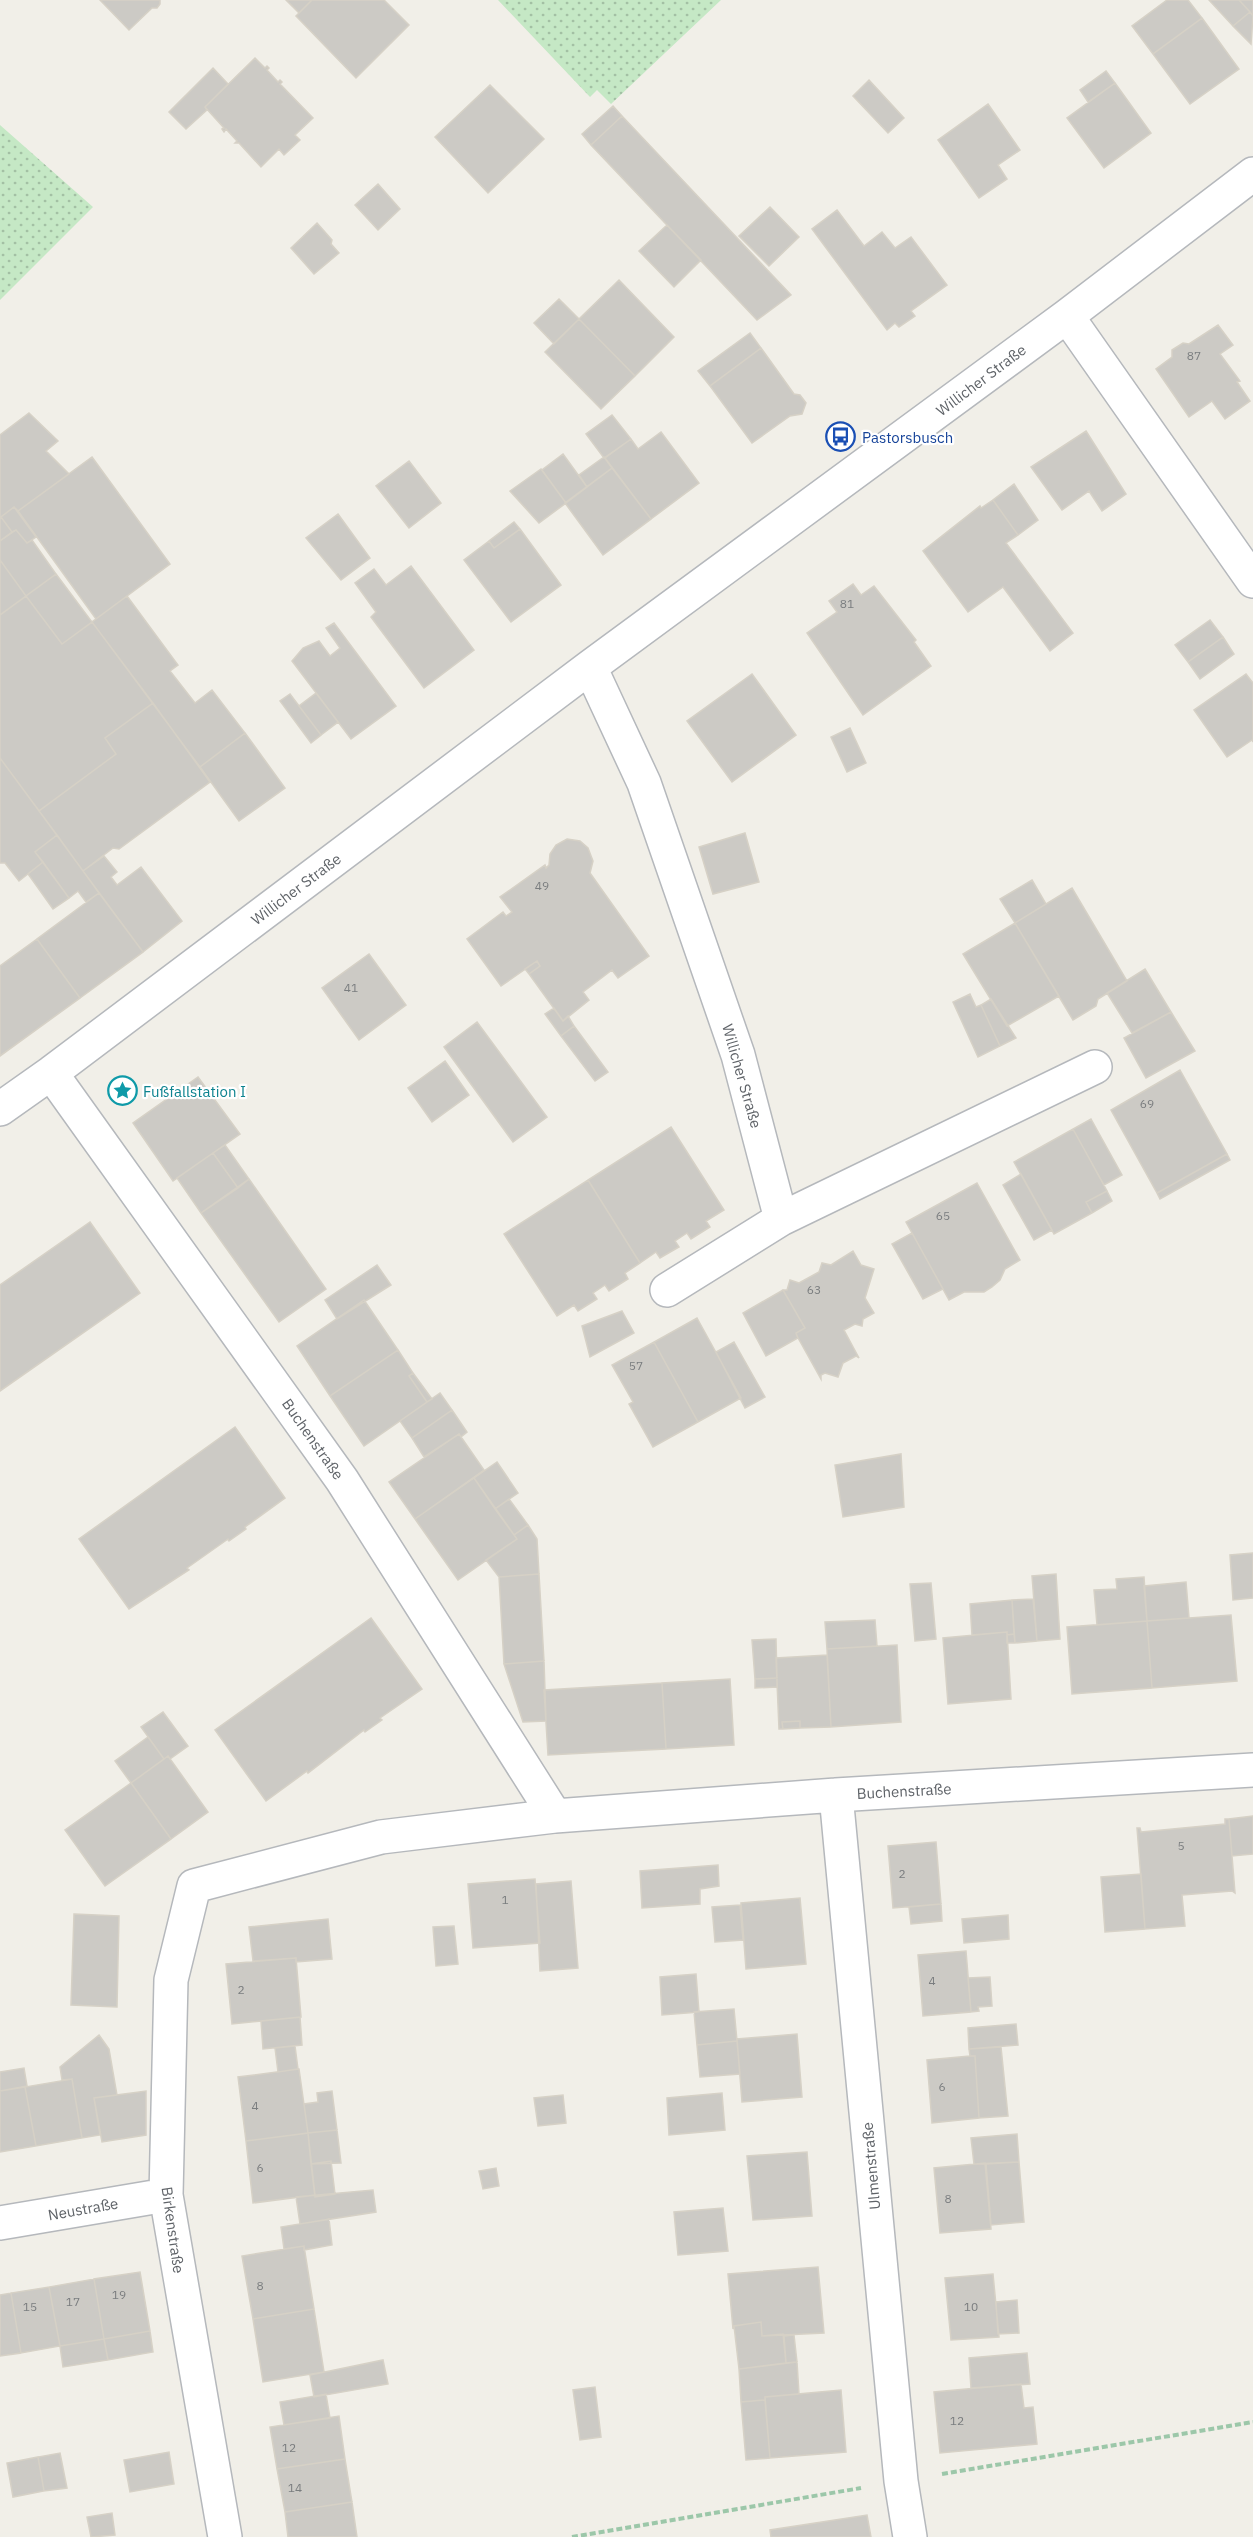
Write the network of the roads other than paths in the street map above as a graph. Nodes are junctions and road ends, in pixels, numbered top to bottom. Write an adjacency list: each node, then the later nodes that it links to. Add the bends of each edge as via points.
1 (1253, 174): 2 (street, Willicher Straße)
2 (1067, 316): 3 (street); 4 (street, Willicher Straße)
3 (1253, 581)
4 (590, 667): 6 (street, Willicher Straße); 8 (street, Willicher Straße, via 648,795 738,1055)
5 (1095, 1067): 8 (street)
6 (51, 1073): 7 (street, Willicher Straße); 12 (street, Buchenstraße, via 342,1480)
7 (0, 1108)
8 (781, 1219): 9 (street)
9 (667, 1290)
10 (1253, 1770): 11 (street, Buchenstraße)
11 (836, 1795): 12 (street, Buchenstraße); 17 (street, Ulmenstraße, via 900,2469)
12 (555, 1816): 13 (street, Buchenstraße, via 381,1837)
13 (194, 1886): 14 (street, Birkenstraße, via 171,1980)
14 (166, 2195): 15 (street, Neustraße); 16 (street, Birkenstraße)
15 (0, 2223)
16 (225, 2537)
17 (910, 2537)

